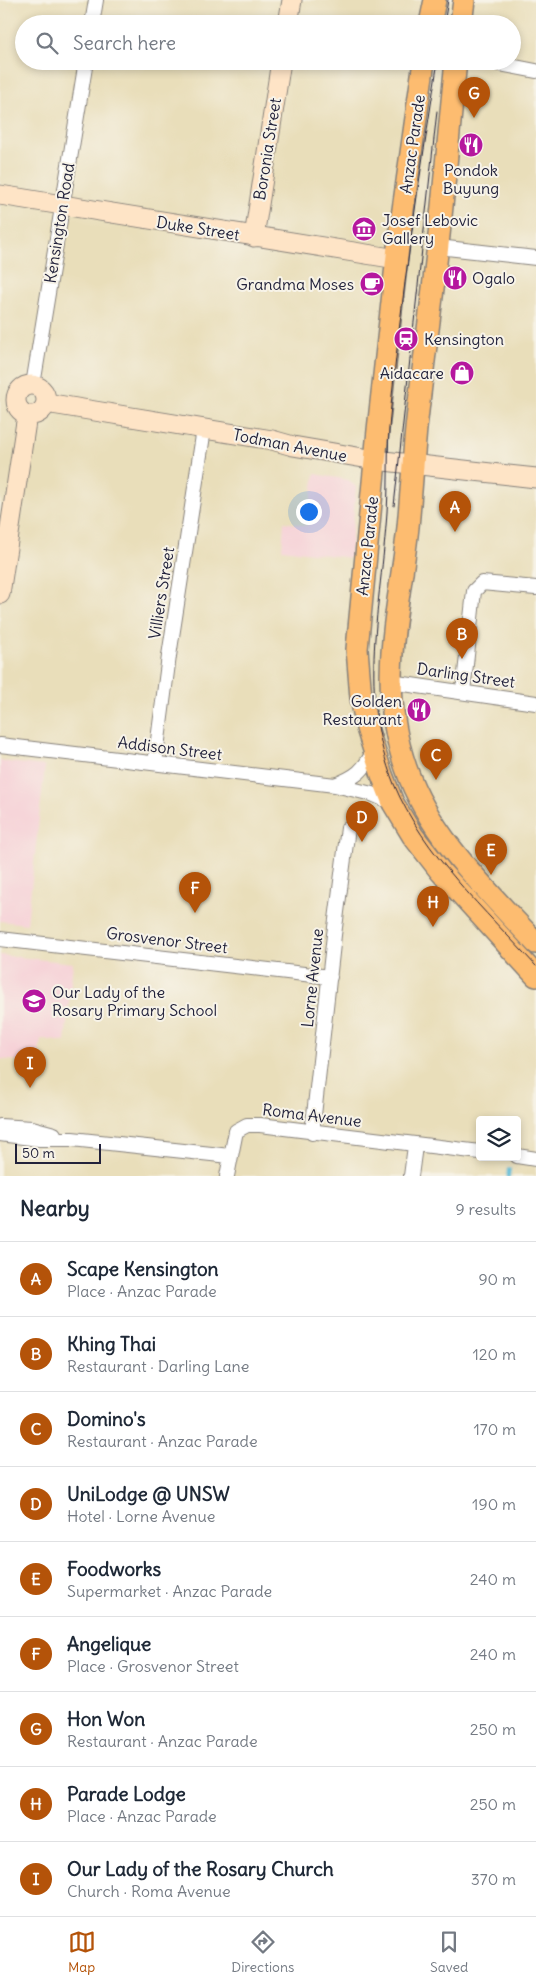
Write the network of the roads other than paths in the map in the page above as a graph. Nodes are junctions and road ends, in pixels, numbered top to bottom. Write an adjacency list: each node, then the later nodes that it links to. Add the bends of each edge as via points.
1 (96, 0): 5 (street)
2 (292, 0): 6 (street)
3 (435, 0): 7 (main road)
4 (464, 0): 8 (main road)
5 (94, 15)
6 (290, 15)
7 (432, 15)
8 (462, 15)
9 (521, 68): 14 (street)
10 (84, 70): 16 (street, Kensington Road)
11 (281, 70): 17 (street, Boronia Street)
12 (423, 70): 20 (main road, Anzac Parade)
13 (455, 70): 18 (main road, Anzac Parade)
14 (536, 71)
15 (0, 195): 16 (street, Duke Street)
16 (62, 205): 17 (street, Duke Street); 21 (street, Kensington Road)
17 (254, 237): 20 (street, Duke Street)
18 (438, 247): 19 (street); 27 (main road, Anzac Parade)
19 (536, 258)
20 (396, 260): 26 (main road, Anzac Parade)
21 (33, 385): 22 (street); 23 (street, via 41,389)
22 (8, 396): 24 (street, via 19,411)
23 (46, 403): 24 (street, via 37,414); 25 (street, Todman Avenue)
24 (27, 415): 30 (street)
25 (204, 429): 26 (street, Todman Avenue); 36 (street, Villiers Street)
26 (375, 460): 27 (street, Todman Avenue); 35 (main road, Anzac Parade, via 357,649 361,698)
27 (413, 464): 28 (street, Todman Avenue); 31 (main road, Anzac Parade)
28 (536, 478)
29 (536, 588): 32 (street, via 482,583 474,591)
30 (0, 594)
31 (390, 682): 32 (street, Darling Street); 41 (main road, Anzac Parade, via 399,748 411,783 430,819 464,864)
32 (463, 692): 33 (street, Darling Street)
33 (536, 702)
34 (0, 745): 36 (street, Addison Street)
35 (374, 750): 37 (street, via 358,774); 38 (main road, Anzac Parade)
36 (155, 763): 37 (street, Addison Street)
37 (335, 785): 38 (street, Addison Street)
38 (393, 803): 42 (main road, Anzac Parade, via 429,857)
39 (348, 828): 43 (street, Lorne Avenue)
40 (0, 939): 43 (street, Grosvenor Street)
41 (536, 943)
42 (536, 976)
43 (330, 977): 45 (street, Lorne Avenue)
44 (0, 1126): 47 (street, via 32,1128)
45 (312, 1132): 48 (street, Roma Avenue); 50 (street, Roma Avenue, via 247,1125 236,1131)
46 (0, 1134): 47 (street)
47 (72, 1139): 50 (street)
48 (415, 1146): 49 (street, Roma Avenue); 54 (street)
49 (476, 1152)
50 (230, 1156): 53 (street, Roma Avenue)
51 (521, 1157): 52 (street)
52 (536, 1159)
53 (227, 1176)
54 (410, 1176)

